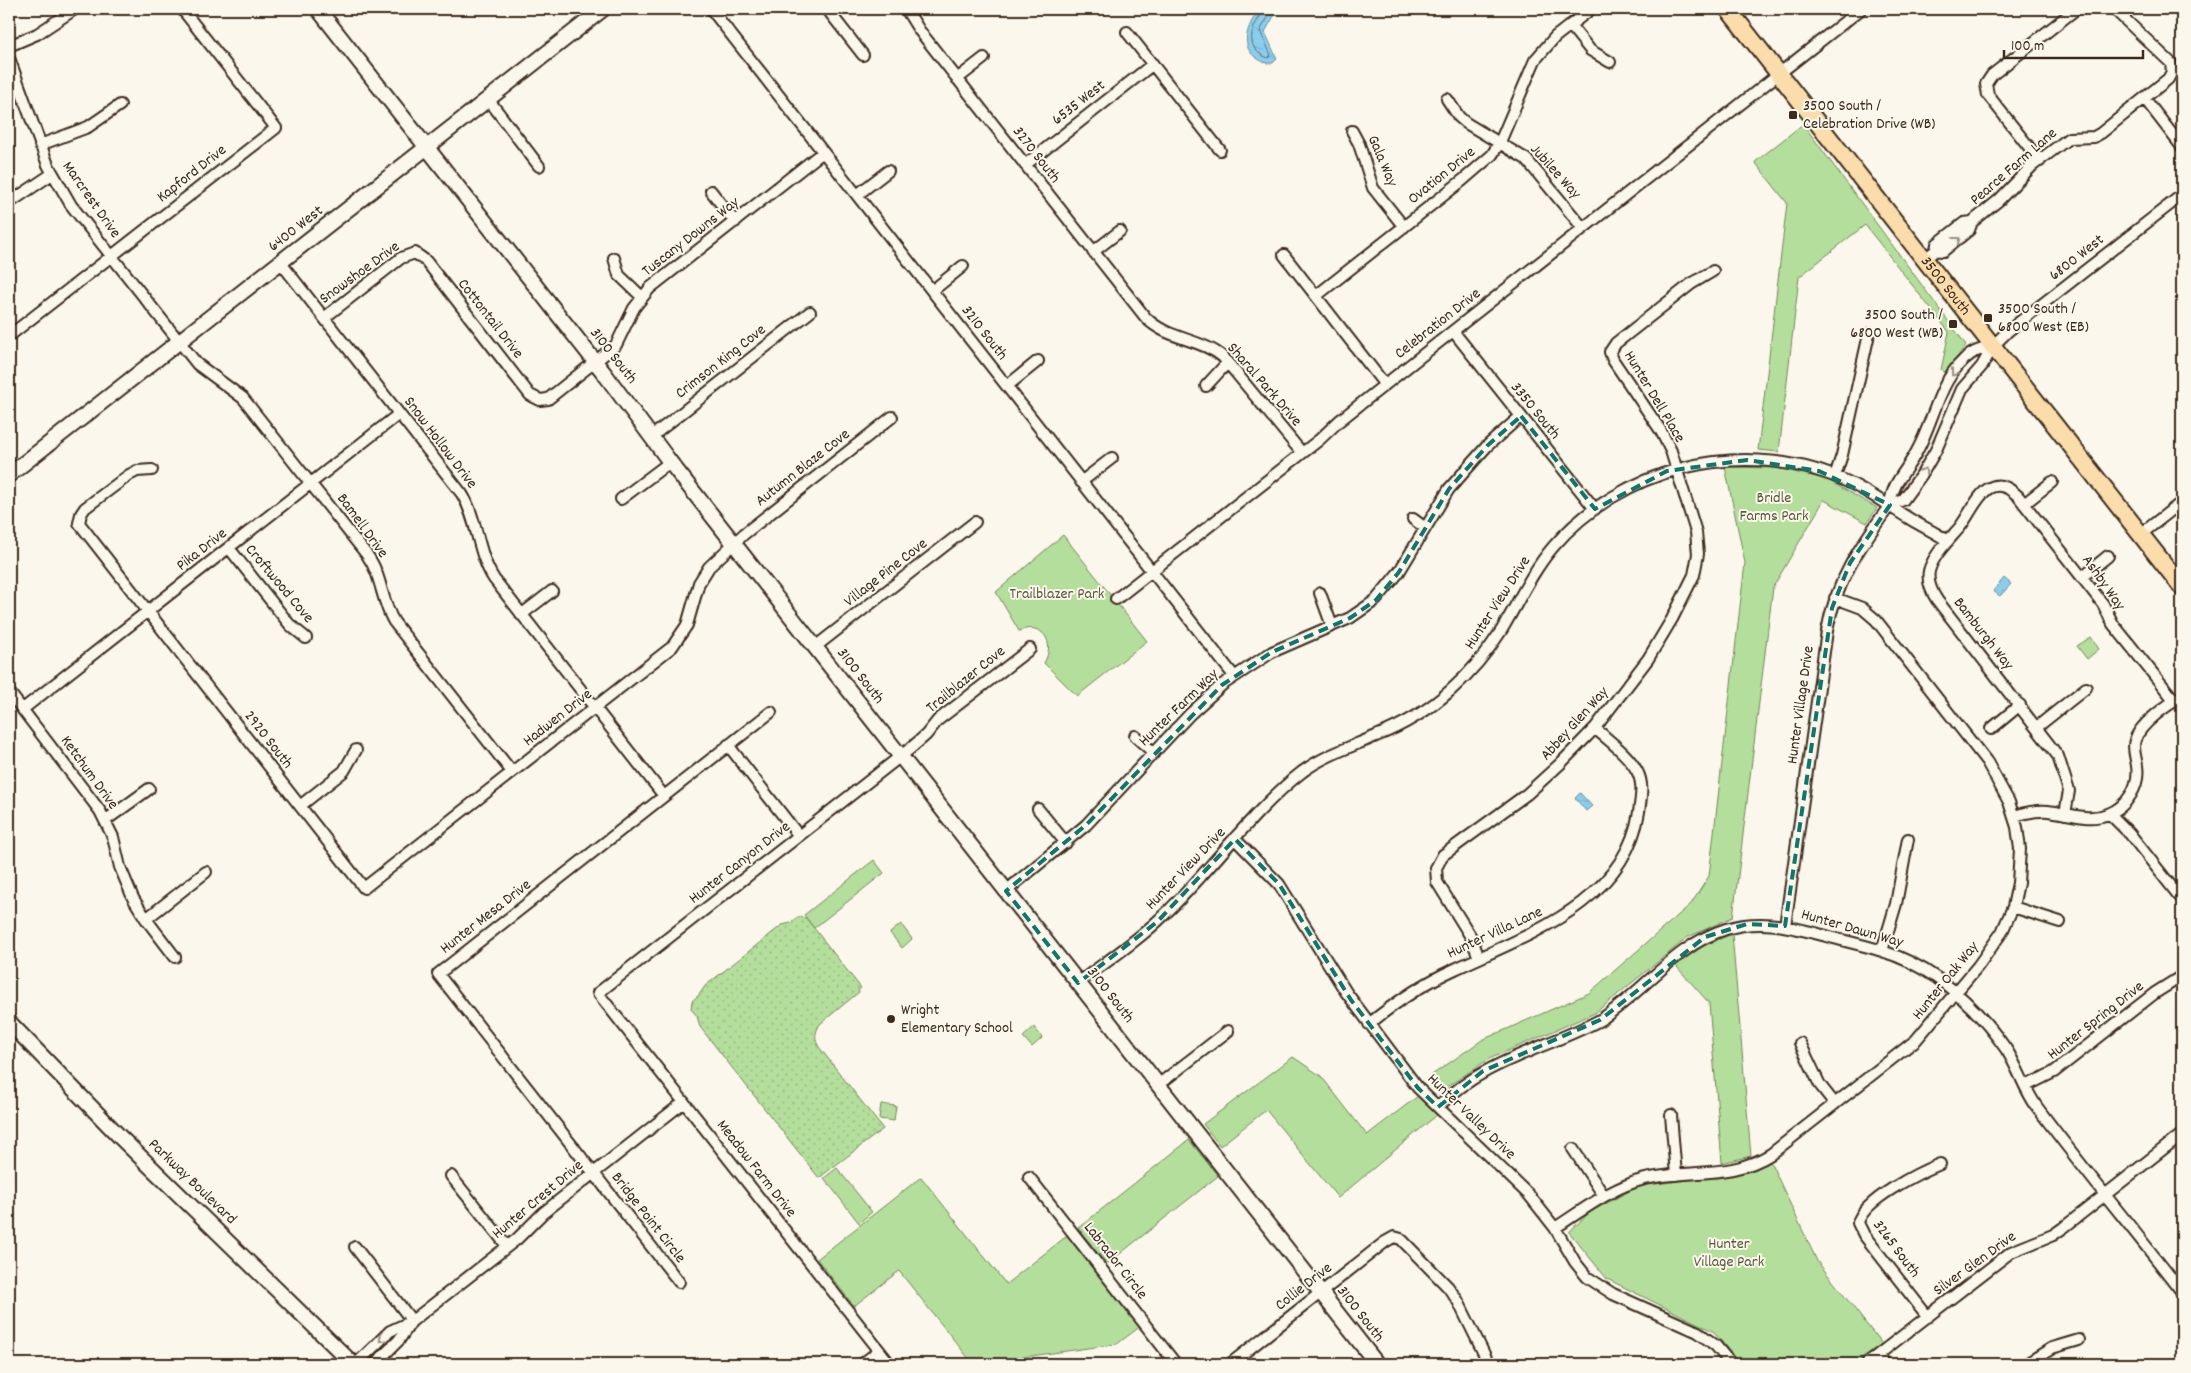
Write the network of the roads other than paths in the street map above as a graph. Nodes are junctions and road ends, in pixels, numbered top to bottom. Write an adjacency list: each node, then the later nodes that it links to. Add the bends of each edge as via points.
1 (75, 9): 15 (street, via 37,34)
2 (182, 9): 51 (street, Kapford Drive, via 276,128)
3 (318, 9): 31 (main road, 3100 South)
4 (711, 9): 33 (street, 3210 South)
5 (827, 9): 16 (street)
6 (906, 9): 22 (street, 3270 South)
7 (1591, 9): 13 (street, Ovation Drive)
8 (1728, 9): 21 (main road, 3500 South)
9 (1862, 9): 21 (street, Celebration Drive)
10 (2076, 9): 34 (street, via 1990,77 1986,84 1988,95)
11 (2114, 9): 24 (street, Pearce Farm Lane, via 2171,63 2172,72 2168,80)
12 (595, 11): 25 (main road, 6400 West)
13 (1570, 25): 19 (street, via 1590,50); 28 (street, Ovation Drive, via 1545,46 1535,60)
14 (1127, 32): 20 (street)
15 (9, 46)
16 (863, 55)
17 (9, 58): 29 (street, Marcrest Drive)
18 (984, 58): 22 (street)
19 (1610, 62)
20 (1153, 64): 32 (street); 35 (street, 6535 West)
21 (1779, 74): 45 (street, Celebration Drive); 49 (main road, 3500 South)
22 (957, 79): 35 (street, 3270 South)
23 (1448, 98): 28 (street, Jubilee Way, via 1466,123)
24 (2145, 99): 30 (street); 34 (street, Pearce Farm Lane, via 2101,133 2094,137 2069,138)
25 (488, 100): 31 (main road, 6400 West); 36 (street)
26 (120, 105): 29 (street, via 88,127)
27 (1352, 131): 44 (street, Gala Way, via 1373,188)
28 (1500, 142): 44 (street, Ovation Drive, via 1479,167); 45 (street, Jubilee Way, via 1532,164)
29 (40, 145): 38 (street, Marcrest Drive)
30 (2182, 147)
31 (427, 148): 53 (main road, 6400 West); 67 (main road, 3100 South)
32 (1220, 150)
33 (824, 152): 40 (street, 3210 South); 43 (street, Tuscany Downs Way)
34 (2040, 161): 49 (street, Pearce Farm Lane, via 1999,200 1937,244)
35 (1025, 165): 47 (street, 3270 South)
36 (539, 166)
37 (888, 171): 40 (street)
38 (52, 174): 42 (street); 51 (street, Marcrest Drive)
39 (711, 191): 43 (street)
40 (857, 195): 56 (street, 3210 South)
41 (2182, 195): 66 (street, 6800 West)
42 (9, 203)
43 (735, 222): 58 (street, Tuscany Downs Way)
44 (1404, 227): 57 (street, Ovation Drive)
45 (1584, 228): 62 (street, Celebration Drive)
46 (1120, 231): 47 (street)
47 (1093, 252): 61 (street, 3270 South)
48 (415, 253): 60 (street, Snowshoe Drive, via 401,258); 73 (street, Cottontail Drive, via 426,261 530,395)
49 (1930, 254): 66 (main road, 3500 South)
50 (1284, 255): 57 (street)
51 (112, 256): 64 (street, Kapford Drive); 65 (street, Marcrest Drive)
52 (614, 258): 58 (street, via 619,275)
53 (281, 262): 60 (street, Snow Hollow Drive); 65 (main road, 6400 West)
54 (963, 266): 56 (street)
55 (1713, 271): 81 (street, Hunter Dell Place, via 1691,284 1616,343 1610,352 1665,438)
56 (932, 291): 71 (street, 3210 South)
57 (1316, 296): 70 (street)
58 (642, 297): 67 (street, Tuscany Downs Way, via 616,344)
59 (810, 312): 77 (street, Crimson King Cove)
60 (324, 318): 74 (street, Snow Hollow Drive)
61 (1146, 318): 69 (street, Sharal Park Drive, via 1164,332 1208,346)
62 (1453, 331): 70 (street, Celebration Drive); 75 (street, 3350 South)
63 (1869, 334): 84 (street)
64 (9, 336)
65 (180, 342): 83 (main road, 6400 West); 87 (street, Bamell Drive, via 201,368 243,398)
66 (1993, 346): 92 (street, Hunter Village Drive, one-way to 66, via 1903,500 1926,467 1962,388 1982,366); 92 (street, Hunter Village Drive, one-way to 92, via 1972,354 1949,378 1918,450 1891,491); 97 (main road, 3500 South)
67 (596, 362): 73 (street, Tuscany Downs Way, via 553,396); 77 (main road, 3100 South)
68 (1038, 362): 71 (street)
69 (1228, 362): 72 (street); 78 (street, Sharal Park Drive)
70 (1385, 385): 78 (street, Celebration Drive)
71 (1006, 386): 85 (street, 3210 South)
72 (1206, 386)
73 (542, 400)
74 (399, 414): 87 (street, Pika Drive); 110 (street, Snow Hollow Drive, via 464,498 487,568)
75 (1521, 416): 93 (street, 3350 South); 96 (street, Hunter Farm Way, via 1462,472)
76 (892, 417): 99 (street, Autumn Blaze Cove)
77 (651, 437): 80 (main road, 3100 South)
78 (1302, 453): 102 (street, Celebration Drive)
79 (1112, 458): 85 (street)
80 (670, 462): 89 (street); 99 (main road, 3100 South)
81 (1677, 468): 84 (street, Hunter View Drive, via 1727,460 1767,460); 93 (street, Hunter View Drive, via 1629,488); 124 (street, Abbey Glen Way, via 1696,532 1698,554 1694,575 1648,659)
82 (152, 470): 109 (street, 2920 South, via 137,471 126,477 86,508 79,523)
83 (9, 476)
84 (1835, 476): 92 (street, Hunter View Drive)
85 (1081, 482): 102 (street, 3210 South)
86 (2052, 482): 91 (street)
87 (311, 483): 100 (street, Pika Drive); 131 (street, Bamell Drive, via 373,564 394,622)
88 (2002, 487): 91 (street, Ashby Way, via 2011,490); 98 (street, Bamburgh Way, via 1990,488 1979,495)
89 (621, 499)
90 (2182, 502): 97 (street)
91 (2024, 504): 103 (street, Ashby Way)
92 (1890, 505): 98 (street, Hunter View Drive); 107 (street, Hunter Village Drive, via 1850,564)
93 (1595, 509): 141 (street, Hunter View Drive, via 1553,548 1489,648 1450,692 1402,724 1342,749 1306,769 1281,790)
94 (1413, 519): 96 (street)
95 (975, 522): 113 (street, Village Pine Cove)
96 (1424, 527): 111 (street, Hunter Farm Way, via 1388,587 1359,612)
97 (2141, 534): 104 (main road, 3500 South)
98 (1948, 541): 119 (street, Bamburgh Way, via 1931,566 1932,591)
99 (734, 544): 113 (main road, 3100 South); 120 (street, Hadwen Drive, via 702,577 687,625 676,642)
100 (229, 548): 109 (street, Pika Drive); 112 (street, Croftwood Cove, via 290,625)
101 (2108, 556): 103 (street)
102 (1152, 571): 108 (street, Celebration Drive); 115 (street, 3210 South)
103 (2082, 577): 118 (street, Ashby Way, via 2105,607 2113,624)
104 (2182, 587)
105 (552, 591): 110 (street)
106 (1320, 593): 111 (street)
107 (1835, 598): 138 (street, Hunter Oak Way, via 1862,608 1876,620 1994,772); 151 (street, Hunter Village Drive, via 1827,631)
108 (1116, 599)
109 (148, 612): 121 (street, Pika Drive); 134 (street, 2920 South)
110 (521, 615): 120 (street, Snow Hollow Drive)
111 (1332, 626): 115 (street, Hunter Farm Way, via 1286,644)
112 (306, 638)
113 (815, 647): 130 (main road, 3100 South)
114 (1030, 648): 130 (street, Trailblazer Cove, via 938,720)
115 (1234, 676): 129 (street, Hunter Farm Way, via 1200,704)
116 (2086, 688): 123 (street)
117 (9, 692): 121 (street, Ketchum Drive)
118 (2178, 699): 137 (street, via 2137,734 2134,748 2138,774 2135,786 2124,803)
119 (2020, 706): 123 (street, Bamburgh Way); 125 (street)
120 (594, 708): 131 (street, Hadwen Drive); 133 (street, Snow Hollow Drive)
121 (23, 710): 139 (street, Ketchum Drive)
122 (771, 712): 127 (street, Hunter Mesa Drive)
123 (2036, 727): 136 (street, Bamburgh Way, via 2058,756 2065,776 2069,794)
124 (1595, 728): 154 (street, Abbey Glen Way, via 1533,789 1439,859 1435,873 1437,882); 154 (street, Hunter Villa Lane, via 1630,761 1641,780 1638,818 1629,846 1608,877 1566,914 1539,931)
125 (1991, 728)
126 (1136, 736): 129 (street)
127 (728, 746): 133 (street, Hunter Mesa Drive); 140 (street)
128 (356, 750): 134 (street, via 344,771)
129 (1154, 753): 143 (street, Hunter Farm Way)
130 (901, 756): 140 (street, Hunter Canyon Drive); 146 (main road, 3100 South)
131 (512, 772): 145 (street, Hadwen Drive)
132 (149, 788): 139 (street)
133 (664, 796): 172 (street, Hunter Mesa Drive, via 438,974)
134 (300, 806): 145 (street, 2920 South)
135 (1038, 809): 143 (street)
136 (2065, 814): 137 (street, via 2092,818); 138 (street, via 2039,811)
137 (2110, 814): 147 (street, via 2130,834)
138 (2014, 816): 148 (street, Hunter Oak Way, via 2020,863)
139 (106, 820): 149 (street, Ketchum Drive, via 128,886)
140 (799, 836): 157 (street, Hunter Canyon Drive)
141 (1235, 839): 156 (street, Hunter View Drive, via 1157,922); 160 (street, Hunter Valley Drive, via 1262,864 1282,889)
142 (1908, 839): 152 (street, via 1896,904)
143 (1066, 843): 146 (street, Hunter Farm Way)
144 (206, 872): 149 (street)
145 (364, 888)
146 (1006, 891): 156 (main road, 3100 South)
147 (2178, 896)
148 (2013, 907): 150 (street); 158 (street, Hunter Oak Way, via 1995,944)
149 (146, 919): 153 (street, Ketchum Drive)
150 (2060, 922)
151 (1785, 926): 152 (street, Hunter Dawn Way); 167 (street, Hunter Dawn Way, via 1748,924 1705,937 1600,1020 1484,1071 1453,1092)
152 (1882, 951): 158 (street, Hunter Dawn Way, via 1928,972)
153 (175, 957)
154 (1479, 958): 160 (street, Hunter Villa Lane, via 1422,986)
155 (2182, 976): 164 (street, Hunter Spring Drive, via 2155,993 2054,1072)
156 (1078, 983): 163 (main road, 3100 South)
157 (598, 993): 165 (street, Meadow Farm Drive)
158 (1956, 993): 164 (street, Hunter Dawn Way, via 2003,1045); 166 (street, Hunter Oak Way, via 1909,1046)
159 (9, 1022): 189 (main road, Parkway Boulevard, via 120,1138)
160 (1369, 1024): 167 (street, Hunter Valley Drive, via 1418,1088)
161 (1228, 1031): 163 (street)
162 (1800, 1043): 166 (street, via 1820,1085)
163 (1158, 1085): 183 (main road, 3100 South)
164 (2026, 1086): 176 (street, Hunter Dawn Way, via 2038,1107)
165 (684, 1102): 172 (street, Hunter Crest Drive); 187 (street, Meadow Farm Drive)
166 (1835, 1104): 173 (street, Hunter Oak Way, via 1777,1150 1756,1162 1734,1170)
167 (1438, 1107): 178 (street, Hunter Valley Drive, via 1529,1195)
168 (1671, 1114): 173 (street)
169 (2181, 1135): 176 (street, Silver Glen Drive)
170 (1573, 1149): 177 (street)
171 (1940, 1164): 184 (street, 3265 South, via 1894,1188 1865,1210 1858,1223)
172 (593, 1173): 179 (street, Hunter Crest Drive); 181 (street, Bridge Point Circle)
173 (1676, 1175): 177 (street, Hunter Oak Way, via 1638,1181)
174 (451, 1176): 179 (street)
175 (1029, 1177): 193 (street, Labrador Circle)
176 (2106, 1194): 182 (street, Hunter Dawn Way); 184 (street, Silver Glen Drive, via 2058,1232 2012,1252)
177 (1604, 1196): 178 (street, Hunter Oak Way)
178 (1555, 1228): 197 (street, Hunter Valley Drive, via 1575,1262 1595,1284 1698,1332)
179 (507, 1246): 185 (street, Hunter Crest Drive)
180 (355, 1247): 185 (street)
181 (679, 1282)
182 (2181, 1288)
183 (1321, 1292): 194 (street, Collie Drive); 195 (main road, 3100 South); 196 (street, Collie Drive, via 1385,1242 1398,1237 1453,1294)
184 (1928, 1317): 188 (street, Silver Glen Drive)
185 (412, 1321): 189 (street, Hunter Crest Drive, one-way to 189, via 390,1331); 190 (street, Hunter Crest Drive, via 399,1340)
186 (2079, 1340): 200 (street, via 2052,1348)
187 (879, 1351): 191 (street); 192 (street, Meadow Farm Drive)
188 (1878, 1356): 198 (street, Silver Glen Drive); 199 (street)
189 (355, 1364)
190 (375, 1364)
191 (862, 1364)
192 (890, 1364)
193 (1176, 1364)
194 (1230, 1364)
195 (1377, 1364)
196 (1489, 1364)
197 (1731, 1364)
198 (1866, 1364)
199 (1885, 1364)
200 (2026, 1364)

